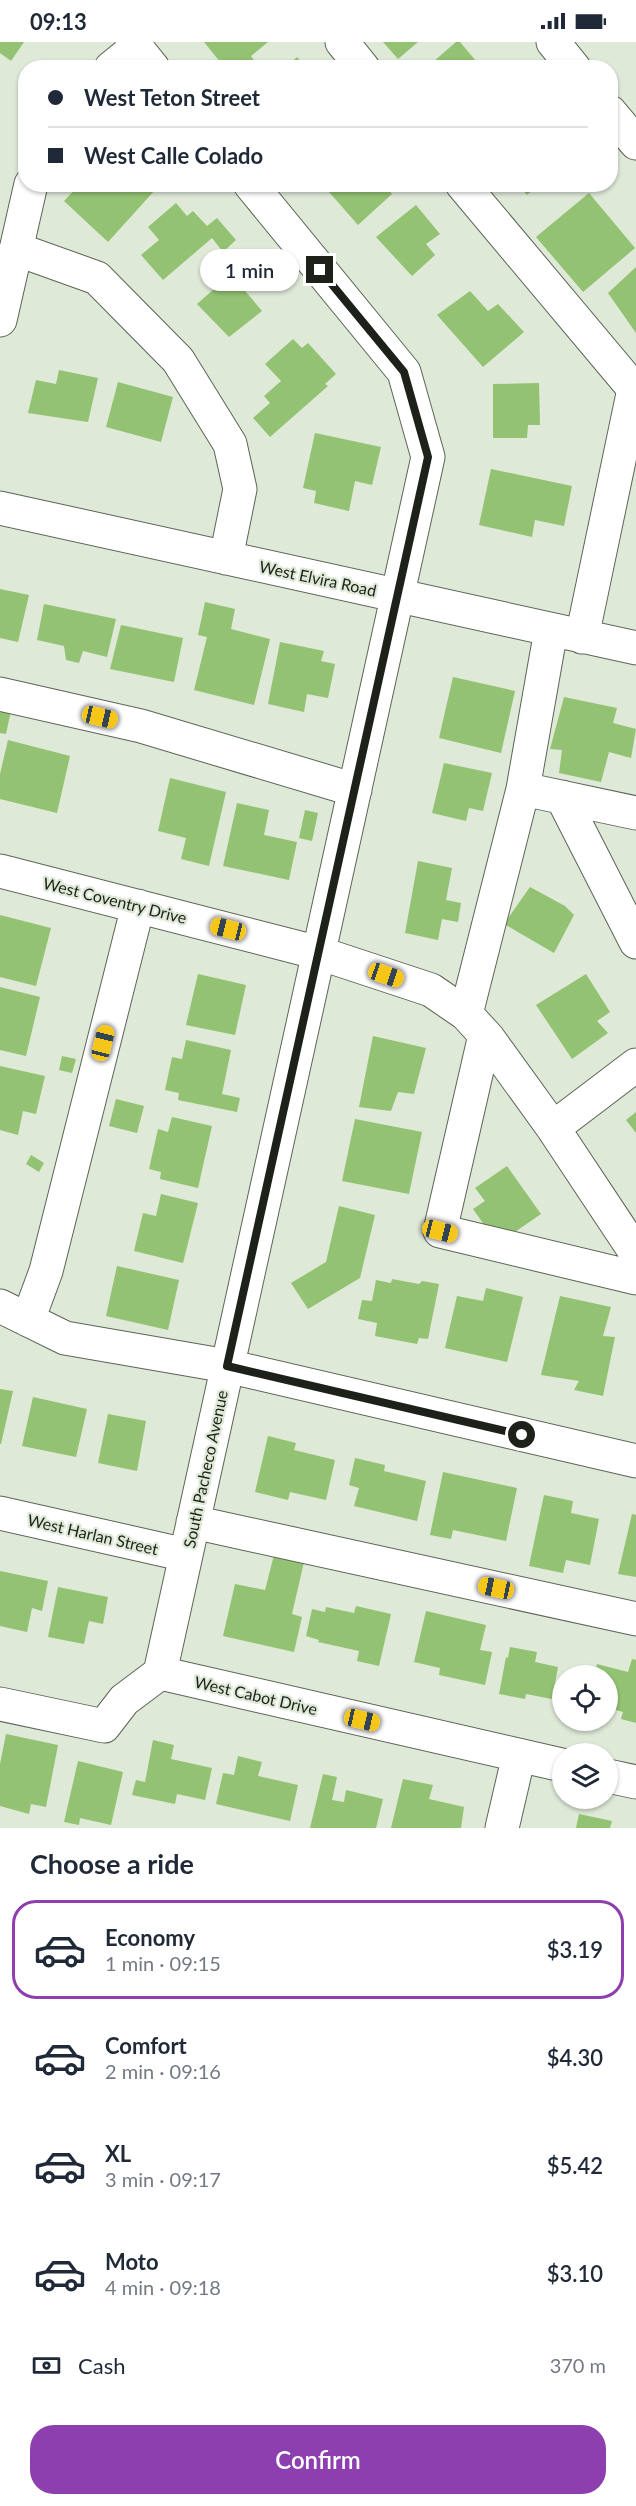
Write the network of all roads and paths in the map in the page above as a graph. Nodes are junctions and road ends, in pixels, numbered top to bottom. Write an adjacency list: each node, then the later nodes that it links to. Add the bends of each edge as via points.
1 (342, 42): 5 (street)
2 (553, 42): 6 (street)
3 (141, 52): 4 (street)
4 (126, 60)
5 (357, 60)
6 (568, 60)
7 (618, 122): 8 (street)
8 (636, 143)
9 (29, 192): 12 (street)
10 (257, 192): 16 (street, South Pacheco Avenue, via 404,372 428,457)
11 (469, 192): 17 (street, via 634,389)
12 (16, 249): 13 (street); 15 (street, via 98,278 178,360 230,444 240,489)
13 (0, 320)
14 (0, 508): 15 (street, West Elvira Road)
15 (226, 558): 16 (street, West Elvira Road)
16 (398, 596): 17 (street, West Elvira Road); 21 (street, South Pacheco Avenue)
17 (567, 633): 18 (street, West Elvira Road); 20 (street)
18 (636, 648)
19 (0, 694): 21 (street, via 141,726)
20 (523, 789): 22 (street); 28 (street)
21 (355, 790): 27 (street, South Pacheco Avenue)
22 (562, 797): 23 (street); 26 (street)
23 (636, 813)
24 (0, 871): 25 (street, West Coventry Drive)
25 (138, 906): 27 (street, West Coventry Drive); 33 (street, via 46,1271)
26 (636, 942)
27 (319, 953): 28 (street, West Coventry Drive, via 431,990); 34 (street, South Pacheco Avenue)
28 (475, 1024): 30 (street, West Coventry Drive); 32 (street, via 440,1231)
29 (636, 1065): 30 (street)
30 (553, 1128): 31 (street, West Coventry Drive)
31 (636, 1253)
32 (636, 1278)
33 (14, 1313): 34 (street, via 65,1338)
34 (227, 1366): 35 (street); 37 (street, South Pacheco Avenue)
35 (636, 1461)
36 (0, 1513): 38 (street, West Harlan Street)
37 (193, 1522): 38 (street, South Pacheco Avenue); 39 (street)
38 (186, 1555): 40 (street, South Pacheco Avenue)
39 (636, 1619)
40 (160, 1673): 41 (street, via 124,1700 104,1726); 42 (street, West Cabot Drive)
41 (0, 1704)
42 (519, 1755): 43 (street, West Cabot Drive); 46 (street)
43 (552, 1763)
44 (618, 1778): 45 (street)
45 (636, 1782)
46 (502, 1828)

